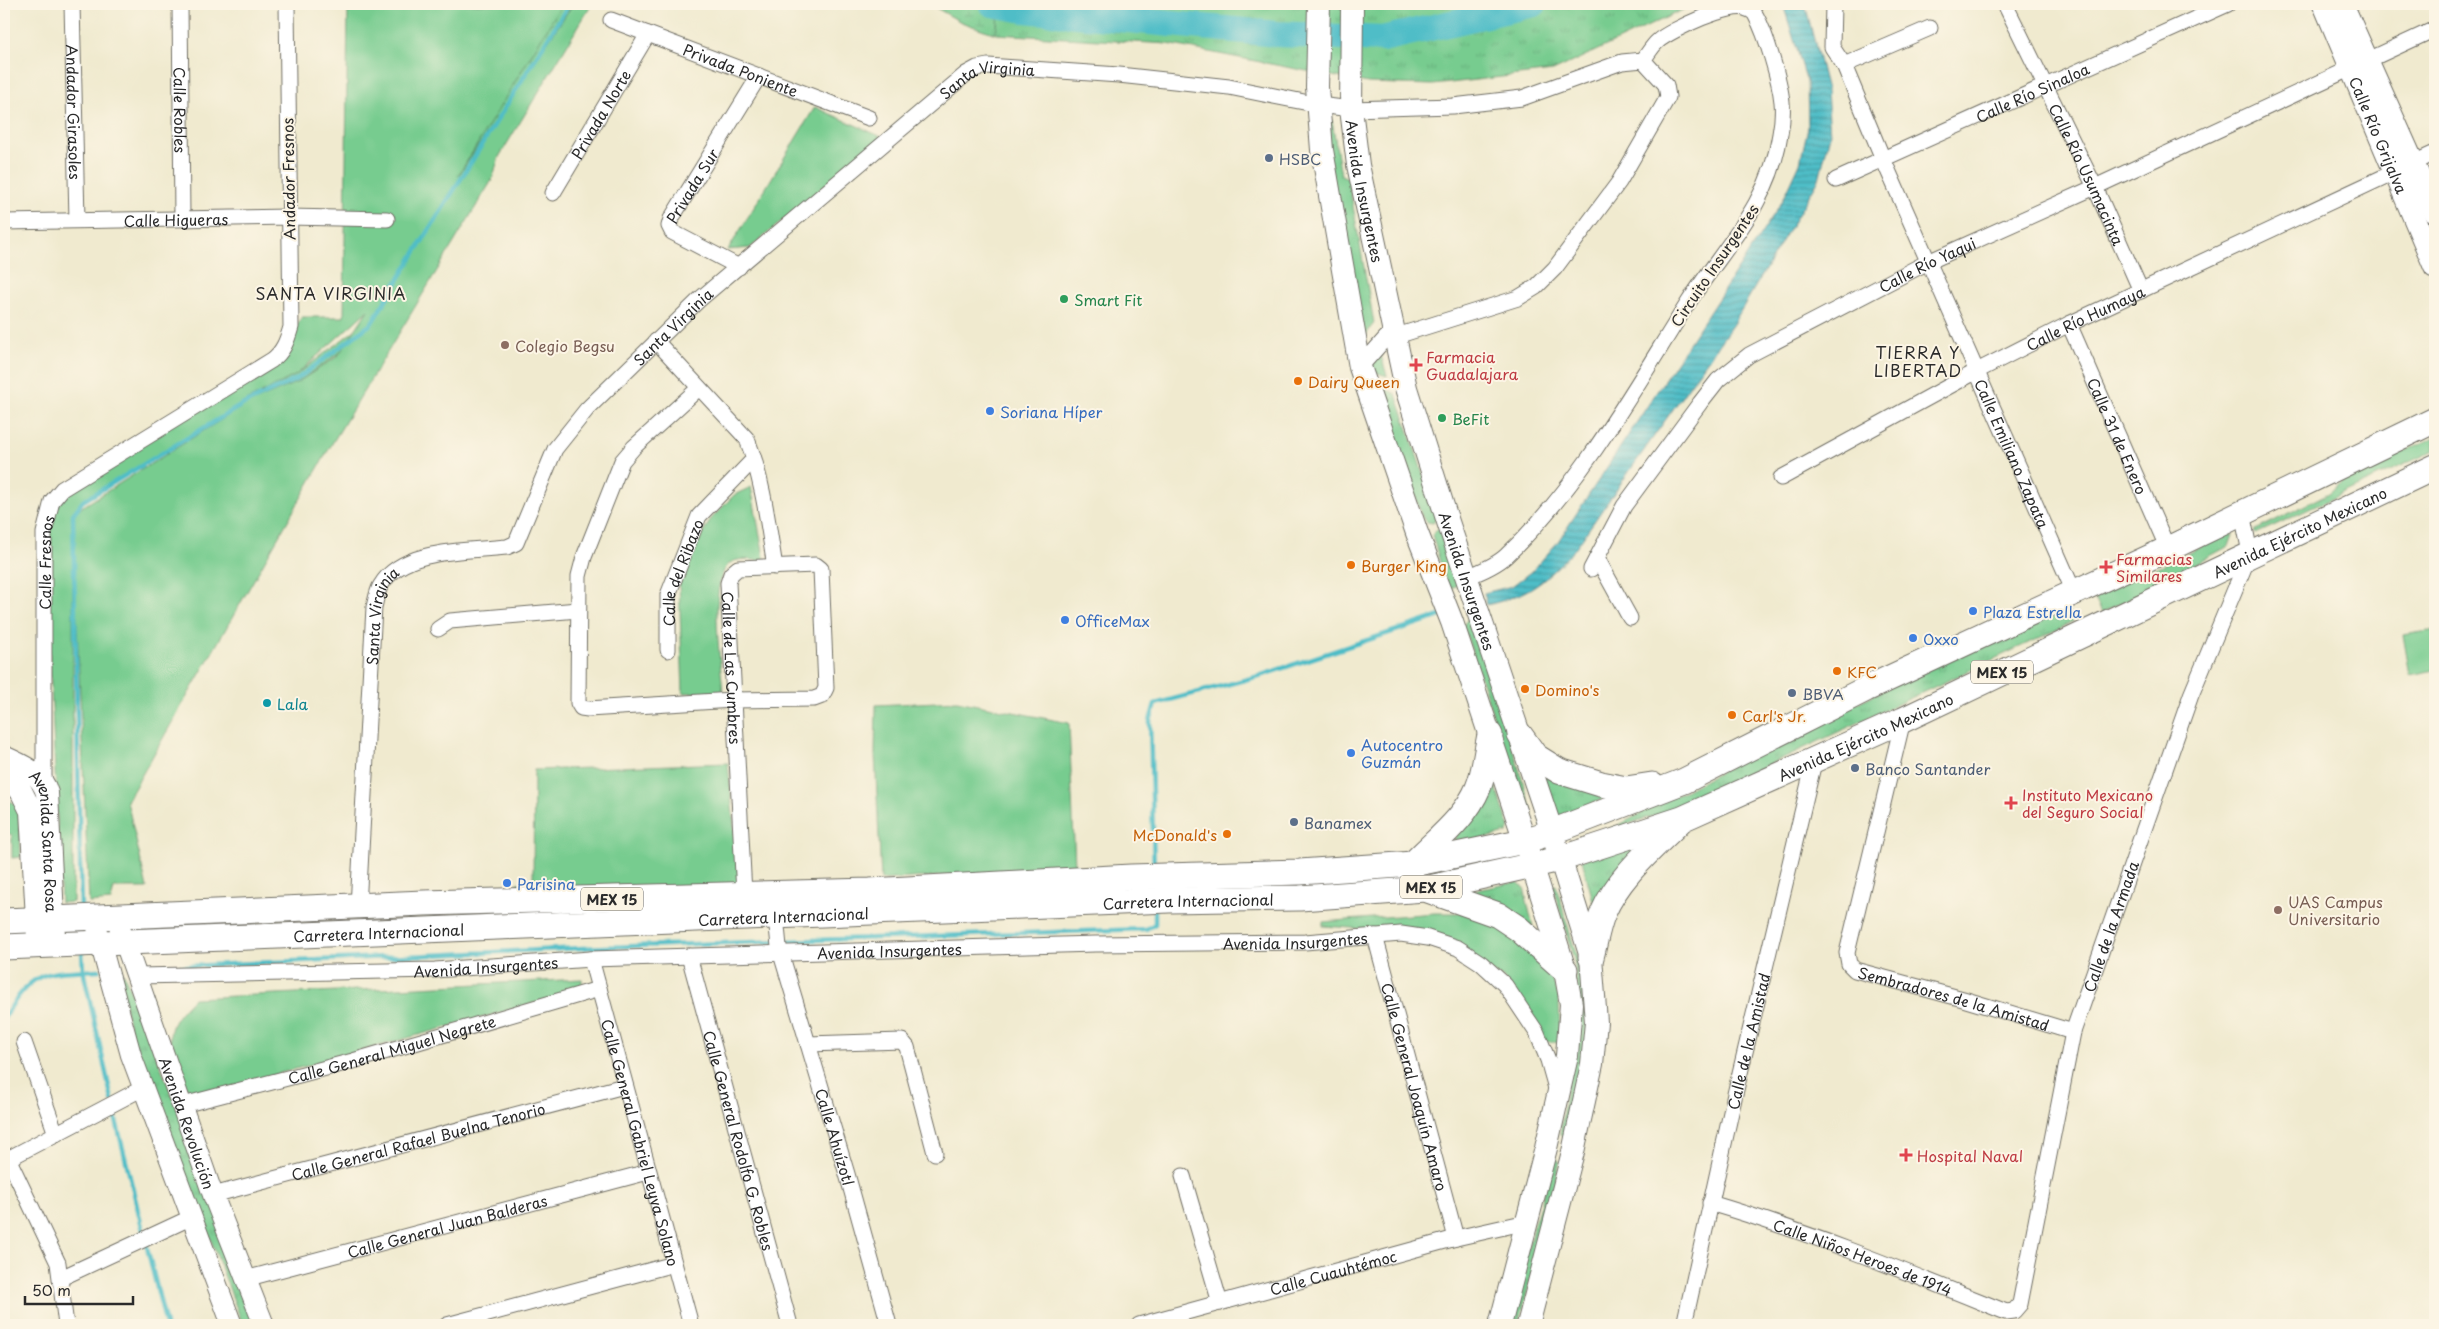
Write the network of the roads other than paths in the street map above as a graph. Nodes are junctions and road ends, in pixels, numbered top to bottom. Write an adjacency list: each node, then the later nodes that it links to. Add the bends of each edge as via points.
1 (72, 4): 33 (street, Andador Girasoles)
2 (180, 4): 31 (street, Calle Robles)
3 (287, 4): 30 (street, Andador Fresnos)
4 (1319, 4): 20 (main road, Avenida Insurgentes)
5 (1352, 4): 21 (main road, Avenida Insurgentes)
6 (1833, 4): 17 (street, Calle Emiliano Zapata, via 1832,47)
7 (2005, 4): 19 (street, Calle Río Usumacinta)
8 (2228, 4): 19 (street, Calle Río Sinaloa)
9 (2324, 4): 16 (main road, Calle Río Grijalva)
10 (2342, 4): 16 (main road, Calle Río Grijalva)
11 (611, 20): 14 (street, Privada Poniente)
12 (1930, 28): 17 (street)
13 (2435, 29): 16 (street, Calle Río Yaqui)
14 (648, 34): 18 (street, Privada Poniente); 28 (street, Privada Norte)
15 (1643, 60): 21 (street, via 1622,62 1522,98 1453,106); 40 (street, via 1666,85 1668,97 1619,182 1555,268 1536,287 1518,298 1403,334); 56 (street, Circuito Insurgentes, via 1658,41 1686,25 1734,6 1756,14 1782,102 1780,134 1765,186 1746,224 1690,300 1557,502 1504,558)
16 (2360, 64): 25 (main road, Calle Río Grijalva); 27 (street, Calle Río Yaqui)
17 (1844, 65): 24 (street, Calle Emiliano Zapata)
18 (759, 76): 22 (street, Privada Poniente); 36 (street, Privada Sur, via 669,226 672,232)
19 (2045, 85): 24 (street, Calle Río Sinaloa); 27 (street, Calle Río Usumacinta)
20 (1318, 96): 21 (street); 36 (street, Santa Virginia, via 1119,75 988,66 977,68); 43 (main road, Avenida Insurgentes, via 1322,150)
21 (1351, 98): 40 (main road, Avenida Insurgentes, via 1358,165)
22 (869, 118)
23 (2435, 153): 25 (street, Calle Río Humaya)
24 (1883, 159): 26 (street, Calle Río Sinaloa); 35 (street, Calle Emiliano Zapata)
25 (2406, 167): 29 (main road, Calle Río Grijalva); 37 (main road, Calle Río Grijalva); 38 (street, Calle Río Humaya)
26 (1836, 180)
27 (2095, 188): 35 (street, Calle Río Yaqui); 38 (street, Calle Río Usumacinta)
28 (553, 193)
29 (2435, 212)
30 (288, 217): 31 (street, Calle Higueras); 32 (street, Calle Higueras); 42 (street, Andador Fresnos, via 291,328)
31 (182, 218): 33 (street, Calle Higueras)
32 (387, 219)
33 (77, 220): 34 (street, Calle Higueras)
34 (4, 222)
35 (1928, 262): 44 (street, Calle Emiliano Zapata); 59 (street, Calle Río Yaqui, via 1749,355 1718,380 1624,506 1594,564)
36 (739, 266): 41 (street, Santa Virginia)
37 (2435, 267)
38 (2141, 291): 39 (street, Calle Río Humaya)
39 (2069, 324): 44 (street, Calle Río Humaya); 53 (street, Calle 31 de Enero)
40 (1392, 331): 43 (street); 51 (main road, Avenida Insurgentes, via 1406,388)
41 (656, 341): 45 (street); 83 (street, Santa Virginia, via 587,409 556,449 516,543 507,547 421,556 394,570 380,585 374,607)
42 (281, 353): 70 (street, Calle Fresnos, via 62,489 52,501 44,534)
43 (1360, 367): 52 (main road, Avenida Insurgentes)
44 (1977, 370): 49 (street, Calle Río Humaya); 57 (street, Calle Emiliano Zapata)
45 (699, 388): 47 (street, via 747,439); 58 (street, via 622,461 584,557 579,576)
46 (2435, 420): 50 (main road, MEX 15)
47 (754, 459): 55 (street); 61 (street, Calle del Ribazo, via 699,516 668,595)
48 (2435, 468): 54 (main road, Avenida Ejército Mexicano / MEX 15)
49 (1781, 478)
50 (2242, 513): 53 (main road, MEX 15); 54 (street)
51 (1448, 522): 52 (main road); 56 (main road, Avenida Insurgentes)
52 (1417, 533): 65 (main road, Avenida Insurgentes, via 1452,622)
53 (2168, 549): 57 (main road, MEX 15)
54 (2250, 553): 63 (main road, Avenida Ejército Mexicano / MEX 15); 98 (street, Calle de la Armada, via 2191,695)
55 (775, 567): 62 (street, Calle de Las Cumbres, via 738,568 728,583); 62 (street, via 816,565 822,569 826,688 822,696 814,699)
56 (1468, 580): 64 (main road, Avenida Insurgentes)
57 (2074, 592): 69 (main road, MEX 15, via 1866,689)
58 (578, 610): 60 (street, via 450,621); 62 (street, via 578,703 581,708)
59 (1630, 618)
60 (438, 629)
61 (668, 650)
62 (733, 700): 81 (street, Calle de Las Cumbres)
63 (1903, 720): 67 (main road, Avenida Ejército Mexicano / MEX 15); 98 (street, Sembradores de la Amistad, via 1847,953 1849,964 1856,970 1964,998)
64 (1520, 734): 69 (main road, via 1536,756 1559,771 1580,778 1626,789); 73 (main road, Avenida Insurgentes)
65 (1490, 735): 74 (main road, Avenida Insurgentes); 76 (main road, via 1479,786 1470,803 1448,831)
66 (4, 758): 70 (main road, Avenida Santa Rosa, via 26,767)
67 (1815, 758): 72 (main road, Avenida Ejército Mexicano / MEX 15); 113 (street, Calle de la Amistad)
68 (4, 780): 71 (main road, via 20,789)
69 (1684, 781): 73 (main road, MEX 15)
70 (44, 784): 71 (street); 84 (main road, Avenida Santa Rosa)
71 (27, 800): 84 (main road)
72 (1682, 819): 75 (main road, Avenida Ejército Mexicano / MEX 15); 93 (main road, via 1613,893 1603,914)
73 (1552, 832): 74 (main road, Carretera Internacional / MEX 15); 75 (main road, Avenida Insurgentes)
74 (1524, 840): 76 (main road, Carretera Internacional / MEX 15); 77 (main road, Avenida Insurgentes)
75 (1560, 858): 77 (main road, Carretera Internacional / MEX 15); 93 (main road, Avenida Insurgentes)
76 (1413, 864): 78 (main road, Carretera Internacional / MEX 15)
77 (1532, 865): 80 (main road, Carretera Internacional / MEX 15); 95 (main road, Avenida Insurgentes)
78 (1300, 872): 79 (main road, Carretera Internacional / MEX 15); 82 (main road)
79 (1170, 888): 81 (main road, Carretera Internacional / MEX 15, via 1137,877); 82 (main road, Carretera Internacional / MEX 15); 86 (main road, Carretera Internacional / MEX 15, via 1137,902)
80 (1425, 889): 82 (main road, Carretera Internacional / MEX 15); 95 (main road, via 1498,915 1519,929)
81 (744, 894): 83 (main road, Carretera Internacional / MEX 15)
82 (1300, 898)
83 (358, 907): 84 (main road, Carretera Internacional / MEX 15)
84 (78, 918): 85 (main road, Carretera Internacional / MEX 15); 88 (street, Avenida Revolución); 89 (main road); 89 (street, Avenida Revolución)
85 (4, 921)
86 (776, 923): 88 (main road, Carretera Internacional / MEX 15); 91 (street, Calle Ahuízotl)
87 (1375, 936): 91 (street, Avenida Insurgentes, via 1305,942); 103 (street, Avenida Insurgentes, via 1401,934 1428,938 1458,948 1481,964 1505,985 1537,1033); 116 (street, Calle General Joaquín Amaro)
88 (125, 942): 89 (main road, Carretera Internacional / MEX 15); 96 (street, Avenida Revolución)
89 (72, 944): 90 (main road, Carretera Internacional / MEX 15); 102 (street, Avenida Revolución, via 131,1055)
90 (4, 947)
91 (780, 951): 92 (street, Avenida Insurgentes); 100 (street, Calle Ahuízotl)
92 (689, 956): 94 (street, Avenida Insurgentes); 127 (street, Calle General Rodolfo G. Robles)
93 (1591, 957): 107 (main road, Avenida Insurgentes, via 1596,1022 1583,1111)
94 (591, 959): 96 (street, Avenida Insurgentes, via 435,970); 97 (street, Calle General Gabriel Leyva Solano)
95 (1565, 970): 103 (main road, Avenida Insurgentes, via 1571,1004 1570,1025)
96 (138, 976): 104 (street, Avenida Revolución)
97 (599, 989): 101 (street, Calle General Gabriel Leyva Solano); 104 (street, Calle General Miguel Negrete, via 353,1061)
98 (2073, 1032): 121 (street, Calle de la Armada, via 2020,1304)
99 (24, 1042): 105 (street)
100 (808, 1044): 108 (street, via 902,1041 907,1047); 128 (street, Calle Ahuízotl)
101 (624, 1086): 110 (street, Calle General Gabriel Leyva Solano); 112 (street, Calle General Rafael Buelna Tenorio)
102 (143, 1088): 105 (street); 114 (street, Avenida Revolución)
103 (1558, 1095): 106 (main road, Avenida Insurgentes)
104 (183, 1105): 112 (street, Avenida Revolución)
105 (56, 1134): 109 (street)
106 (1546, 1148): 107 (main road); 115 (main road, Avenida Insurgentes)
107 (1573, 1152): 131 (main road, Avenida Insurgentes)
108 (935, 1153)
109 (6, 1160): 118 (street, via 52,1249)
110 (648, 1172): 117 (street, Calle General Gabriel Leyva Solano); 119 (street, Calle General Juan Balderas)
111 (1183, 1176): 120 (street)
112 (213, 1195): 119 (street, Avenida Revolución)
113 (1710, 1203): 121 (street, Calle Niños Heroes de 1914, via 1780,1224 2006,1312); 132 (street, Calle de la Amistad)
114 (192, 1217): 118 (street); 123 (street, Avenida Revolución)
115 (1527, 1222): 116 (street, Calle Cuauhtémoc); 130 (main road, Avenida Insurgentes)
116 (1456, 1238): 120 (street, Calle Cuauhtémoc)
117 (674, 1264): 125 (street); 126 (street, Calle General Gabriel Leyva Solano)
118 (61, 1278): 122 (street)
119 (245, 1280): 124 (street, Avenida Revolución)
120 (1220, 1302): 129 (street, Calle Cuauhtémoc)
121 (2014, 1311)
122 (66, 1325)
123 (232, 1325)
124 (264, 1325)
125 (447, 1325)
126 (691, 1325)
127 (790, 1325)
128 (888, 1325)
129 (1139, 1325)
130 (1500, 1325)
131 (1528, 1325)
132 (1684, 1325)

